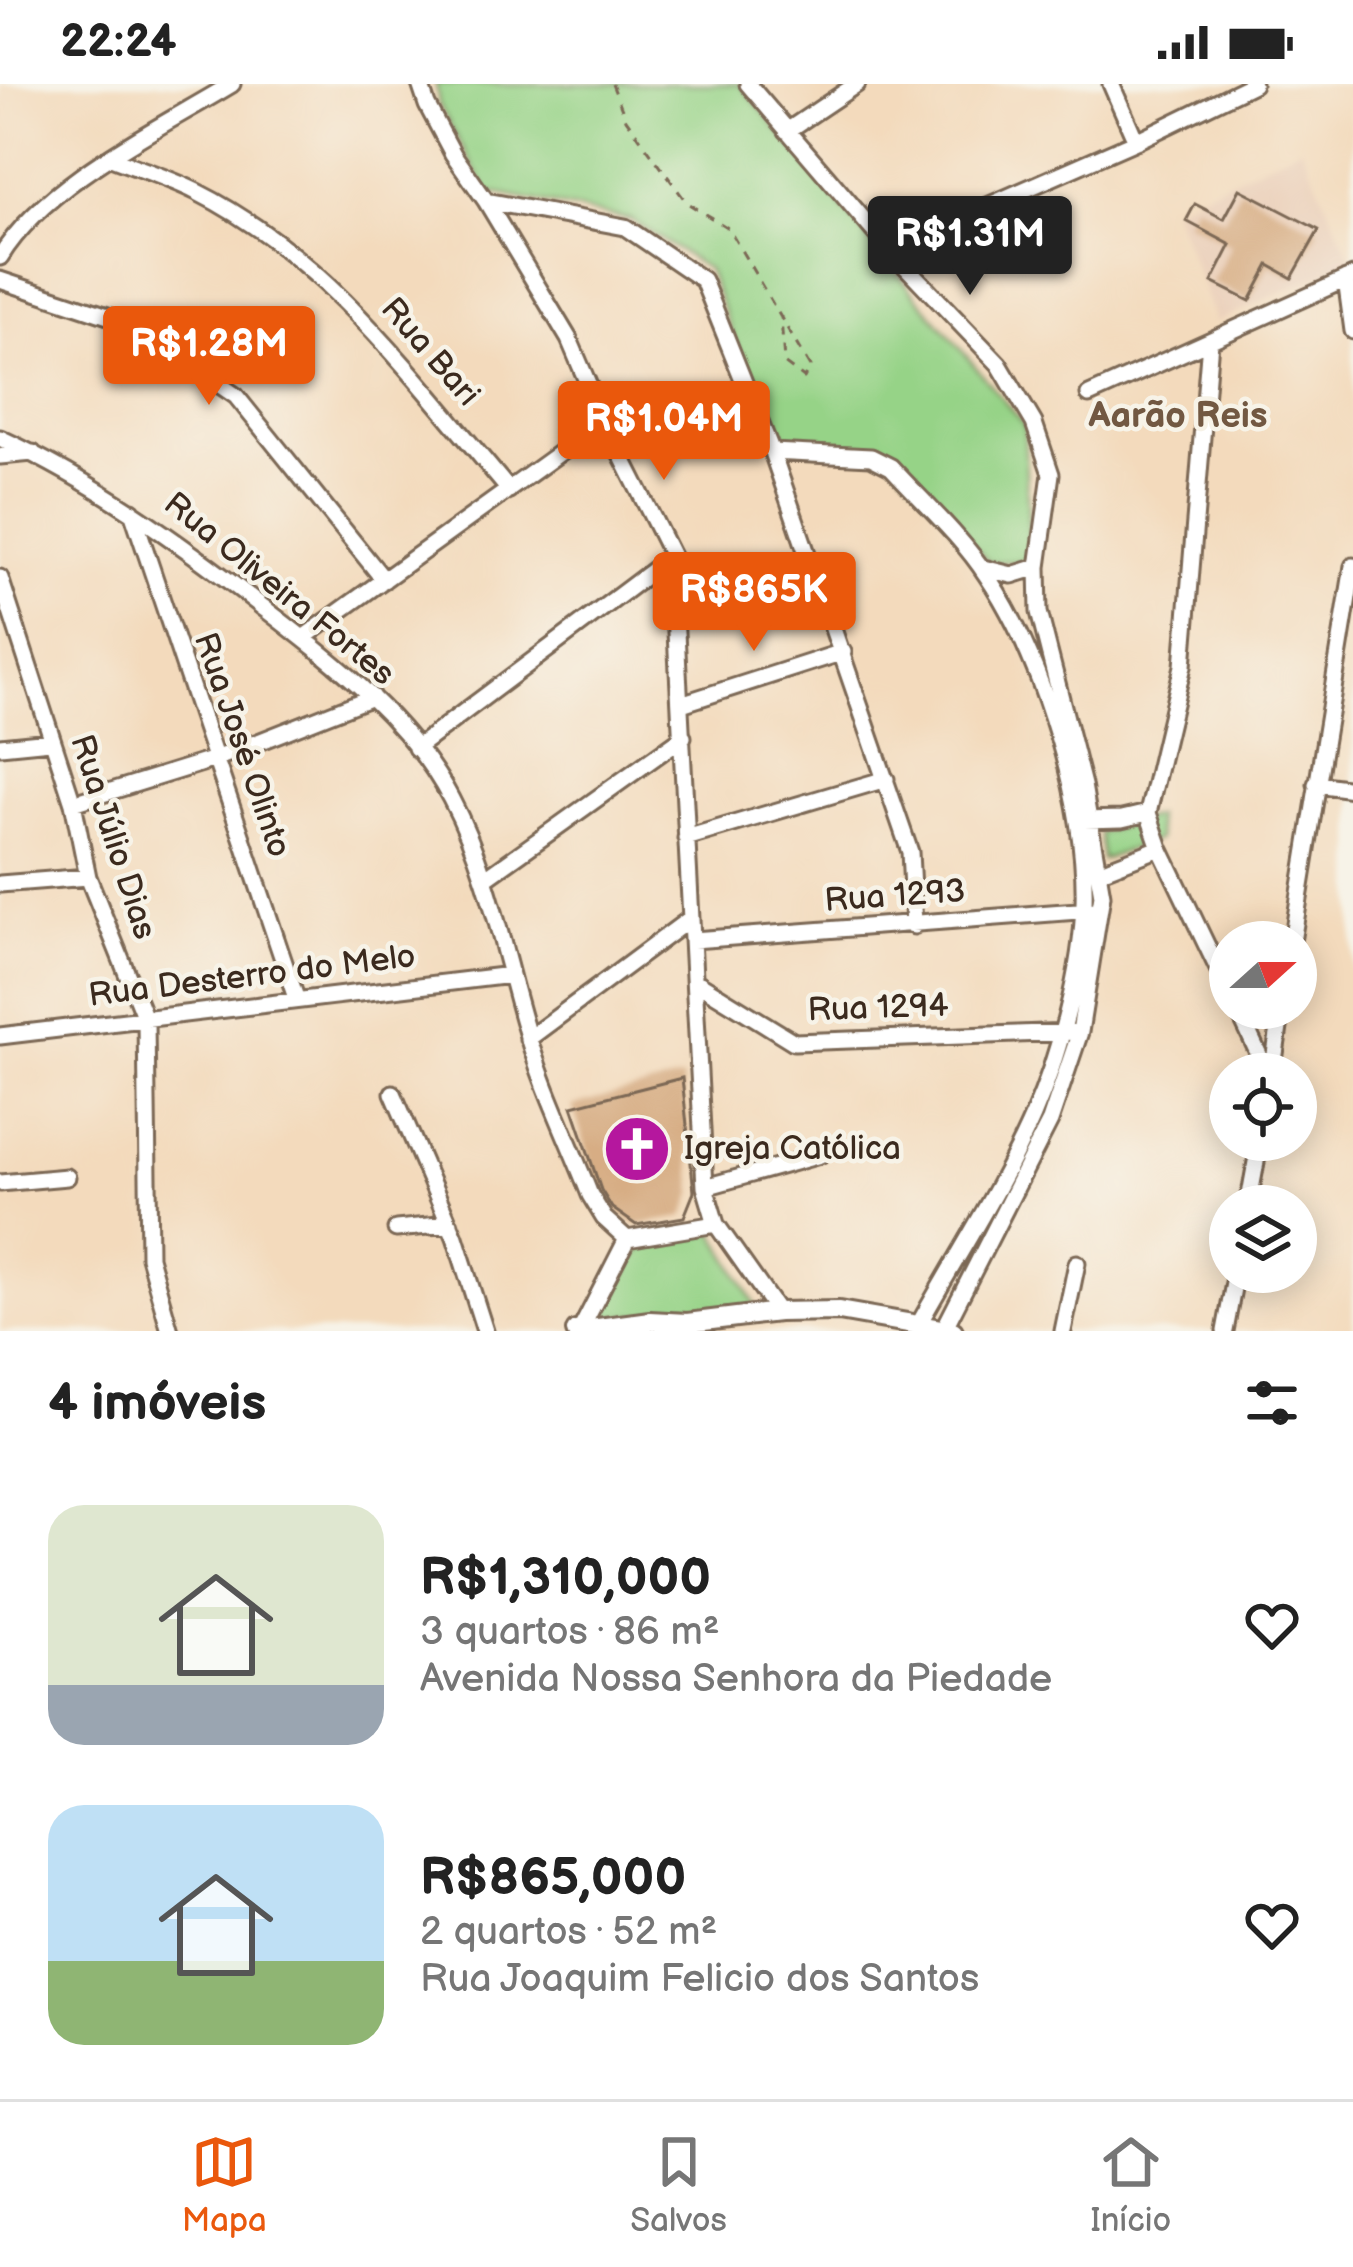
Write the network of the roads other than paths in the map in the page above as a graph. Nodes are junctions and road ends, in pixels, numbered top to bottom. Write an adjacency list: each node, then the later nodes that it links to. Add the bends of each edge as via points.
1 (232, 84): 9 (street)
2 (420, 84): 10 (street)
3 (748, 84): 7 (street)
4 (857, 84): 7 (street)
5 (1111, 84): 8 (street)
6 (1252, 84): 8 (street)
7 (788, 131): 11 (street)
8 (1136, 141): 11 (street)
9 (111, 158): 12 (street, via 62,191); 23 (street, Rua Bari, via 198,192 310,270 378,336)
10 (486, 201): 18 (street, via 569,339); 20 (street, via 625,227 703,280)
11 (889, 249): 27 (street, via 999,364 1034,424 1051,474)
12 (0, 257)
13 (1350, 277): 15 (street); 16 (street)
14 (0, 280): 30 (street, via 129,323 236,396)
15 (1353, 331)
16 (1210, 341): 17 (street); 45 (street, via 1183,666)
17 (1089, 395)
18 (604, 421): 23 (street); 25 (street)
19 (0, 437): 21 (street, Rua Oliveira Fortes)
20 (772, 452): 29 (street, via 871,457 891,467); 33 (street)
21 (34, 453): 22 (street); 24 (street, Rua Oliveira Fortes)
22 (0, 456)
23 (509, 490): 30 (street)
24 (132, 511): 32 (street, Rua Oliveira Fortes); 40 (street, Rua José Olinto)
25 (672, 556): 35 (street); 39 (street)
26 (1353, 566): 42 (street)
27 (1037, 567): 29 (street); 46 (street)
28 (0, 578): 31 (street, Rua Júlio Dias)
29 (998, 579): 46 (street, via 1034,661)
30 (384, 580): 32 (street)
31 (3, 597): 37 (street, Rua Júlio Dias)
32 (304, 638): 34 (street, Rua Oliveira Fortes)
33 (843, 652): 35 (street); 41 (street)
34 (372, 697): 39 (street, Rua Oliveira Fortes); 40 (street)
35 (681, 704): 36 (street)
36 (682, 736): 47 (street); 51 (street)
37 (50, 741): 38 (street); 44 (street, Rua Júlio Dias)
38 (0, 746)
39 (416, 748): 51 (street, Rua Oliveira Fortes, via 450,796)
40 (215, 759): 44 (street); 61 (street, Rua José Olinto)
41 (886, 778): 47 (street); 56 (street, via 910,852)
42 (1316, 784): 43 (street); 55 (street)
43 (1353, 789)
44 (73, 803): 50 (street, Rua Júlio Dias)
45 (1148, 813): 46 (street); 48 (street)
46 (1082, 821): 49 (street); 53 (street)
47 (686, 838): 54 (street)
48 (1160, 848): 49 (street); 58 (street)
49 (1101, 871): 53 (street)
50 (88, 877): 52 (street); 62 (street, Rua Júlio Dias)
51 (487, 877): 59 (street, Rua Oliveira Fortes)
52 (0, 884)
53 (1092, 910): 56 (street, Rua 1293); 63 (street)
54 (691, 918): 57 (street); 65 (street)
55 (1295, 921)
56 (914, 926): 57 (street, Rua 1293)
57 (693, 940): 60 (street)
58 (1209, 950)
59 (511, 975): 61 (street, Rua Desterro do Melo); 65 (street, Rua Oliveira Fortes)
60 (695, 981): 63 (street, Rua 1294, via 794,1042); 70 (street)
61 (296, 998): 62 (street, Rua Desterro do Melo)
62 (146, 1021): 64 (street, Rua Desterro do Melo); 81 (street, Rua Júlio Dias, via 149,1257)
63 (1072, 1032): 80 (street); 80 (street, via 1050,1121)
64 (0, 1036)
65 (528, 1039): 74 (street, Rua Oliveira Fortes, via 590,1195)
66 (394, 1094): 71 (street)
67 (820, 1155): 70 (street)
68 (67, 1177): 69 (street)
69 (0, 1183)
70 (705, 1187): 72 (street)
71 (450, 1224): 73 (street); 82 (street)
72 (716, 1224): 74 (street); 77 (street)
73 (396, 1229)
74 (627, 1239): 83 (street)
75 (1077, 1263): 85 (street)
76 (1232, 1293): 86 (street)
77 (778, 1312): 79 (street); 80 (street, via 839,1311)
78 (687, 1323): 79 (street); 83 (street); 84 (street)
79 (721, 1326)
80 (935, 1328)
81 (170, 1331)
82 (485, 1331)
83 (578, 1331)
84 (666, 1331)
85 (1063, 1331)
86 (1225, 1331)

